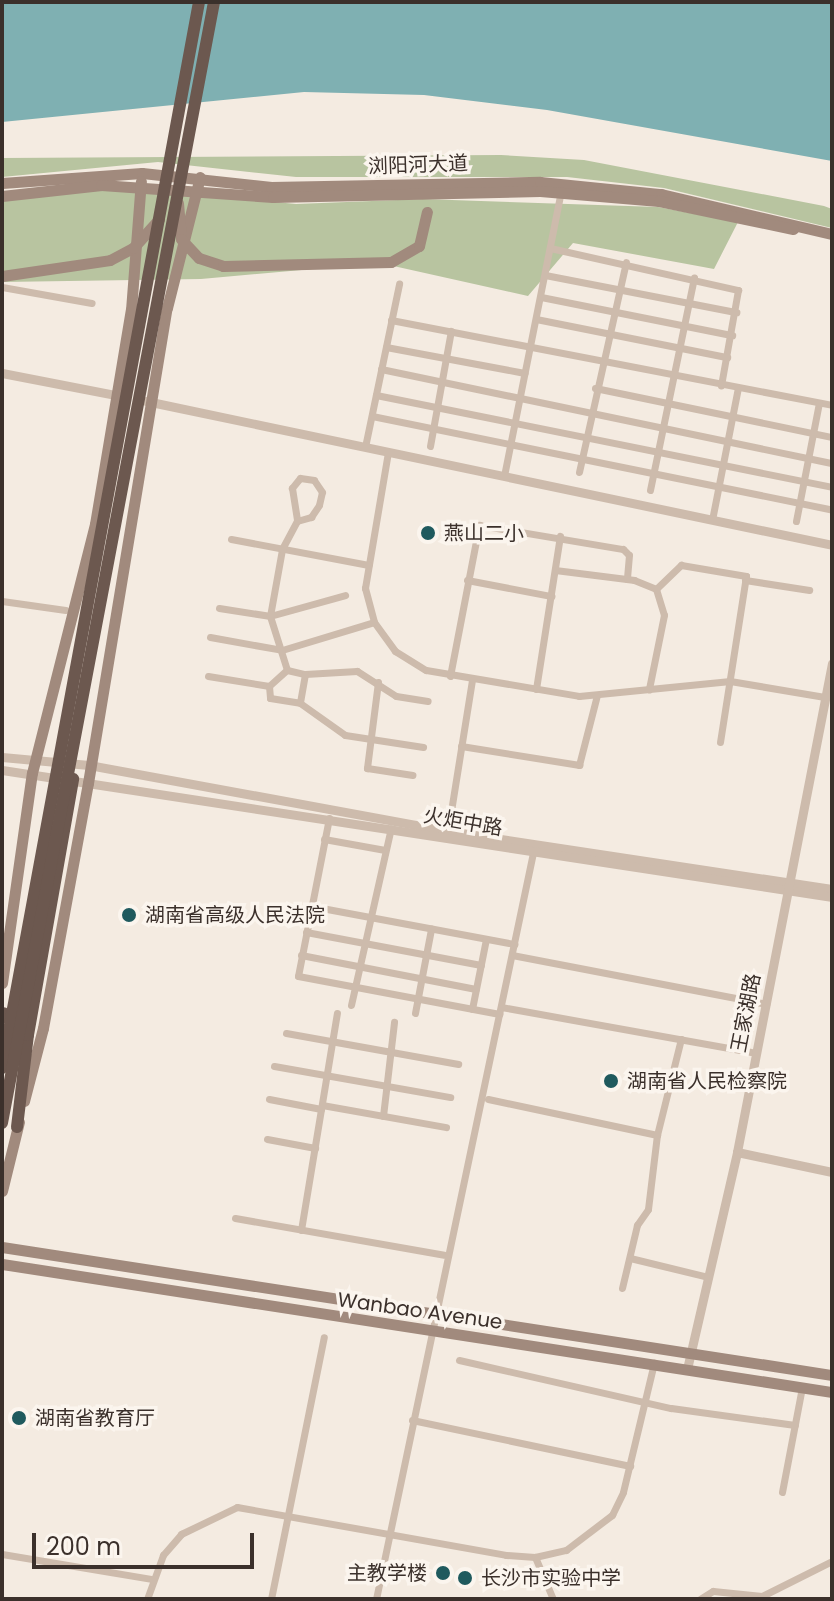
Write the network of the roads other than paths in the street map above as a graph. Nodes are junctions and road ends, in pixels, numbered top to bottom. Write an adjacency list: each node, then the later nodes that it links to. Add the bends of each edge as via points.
1 (199, 2): 10 (highway, bridge)
2 (214, 2): 9 (highway, bridge)
3 (141, 179): 4 (main road, 浏阳河大道); 5 (main road, 浏阳河大道); 8 (main road, 浏阳河大道); 47 (main road, via 131,310)
4 (2, 183)
5 (198, 183): 6 (main road, 浏阳河大道); 49 (main road)
6 (428, 186): 7 (main road, 浏阳河大道); 9 (main road, bridge, via 419,246 391,262 223,266 199,258 181,239); 11 (main road, 浏阳河大道, via 540,182 661,194)
7 (561, 192): 12 (main road, 浏阳河大道, via 659,201); 13 (street)
8 (2, 196)
9 (177, 200): 126 (highway, bridge)
10 (162, 216): 16 (main road, bridge, via 133,248 110,260); 127 (highway, bridge)
11 (832, 234)
12 (832, 242)
13 (550, 248): 14 (street); 15 (street)
14 (626, 262): 17 (street); 20 (street)
15 (545, 275): 20 (street); 21 (street)
16 (2, 276)
17 (694, 277): 22 (street); 25 (street, via 738,290)
18 (399, 284): 27 (street)
19 (2, 287): 23 (street)
20 (616, 288): 22 (street); 24 (street)
21 (541, 297): 24 (street); 26 (street)
22 (689, 302): 25 (street); 28 (street)
23 (92, 303)
24 (611, 310): 28 (street); 30 (street)
25 (736, 312): 31 (street)
26 (536, 319): 30 (street); 32 (street)
27 (391, 320): 29 (street); 33 (street)
28 (684, 325): 31 (street); 34 (street)
29 (451, 331): 32 (street); 37 (street)
30 (606, 332): 34 (street); 36 (street)
31 (732, 335): 35 (street)
32 (531, 344): 36 (street); 40 (street)
33 (386, 347): 37 (street); 38 (street)
34 (679, 347): 35 (street); 41 (street)
35 (727, 357): 43 (street)
36 (601, 358): 41 (street); 44 (street)
37 (446, 359): 40 (street); 42 (street)
38 (381, 369): 42 (street); 46 (street)
39 (2, 373): 47 (street)
40 (525, 373): 48 (street)
41 (673, 375): 43 (street); 51 (street)
42 (441, 381): 48 (street); 53 (street)
43 (721, 385): 45 (street)
44 (595, 388): 51 (street); 54 (street)
45 (738, 388): 50 (street); 56 (street)
46 (376, 395): 53 (street); 55 (street)
47 (116, 396): 49 (street); 125 (main road, via 95,524)
48 (521, 396): 54 (street); 57 (street)
49 (149, 402): 66 (street); 128 (main road)
50 (819, 403): 52 (street); 60 (street)
51 (667, 404): 56 (street); 59 (street)
52 (832, 405)
53 (436, 407): 57 (street); 58 (street)
54 (590, 412): 59 (street); 61 (street)
55 (372, 416): 58 (street); 66 (street)
56 (732, 418): 60 (street); 63 (street)
57 (515, 421): 61 (street); 64 (street)
58 (433, 428): 64 (street); 65 (street)
59 (662, 428): 63 (street); 68 (street)
60 (813, 434): 62 (street); 69 (street)
61 (586, 436): 68 (street); 70 (street)
62 (832, 437)
63 (727, 442): 69 (street); 72 (street)
64 (511, 444): 70 (street); 75 (street)
65 (430, 446)
66 (365, 447): 67 (street)
67 (388, 452): 75 (street); 89 (street)
68 (657, 452): 72 (street); 74 (street)
69 (809, 458): 71 (street); 76 (street)
70 (581, 459): 73 (street); 74 (street)
71 (832, 463)
72 (723, 466): 76 (street); 78 (street)
73 (579, 472)
74 (653, 474): 78 (street); 79 (street)
75 (504, 476): 82 (street)
76 (804, 481): 77 (street); 80 (street)
77 (832, 487)
78 (719, 488): 80 (street); 82 (street)
79 (650, 490)
80 (800, 503): 81 (street); 84 (street)
81 (832, 510)
82 (712, 520): 87 (street)
83 (297, 521): 83 (street, via 311,517 319,505 322,492 314,480 300,478 292,488); 88 (street)
84 (796, 521)
85 (560, 536): 90 (street); 91 (street, via 623,549 629,555); 92 (street, via 479,525)
86 (231, 539): 88 (street)
87 (832, 545)
88 (282, 549): 89 (street); 101 (street)
89 (369, 565): 102 (street, via 365,588)
90 (555, 570): 91 (street); 97 (street)
91 (627, 579): 94 (street)
92 (467, 580): 97 (street); 109 (street)
93 (745, 580): 94 (street, via 743,573 681,565); 95 (street); 111 (street)
94 (656, 589): 115 (street, via 664,615)
95 (809, 590)
96 (345, 595): 101 (street)
97 (551, 596): 114 (street)
98 (2, 601): 100 (street)
99 (219, 608): 101 (street)
100 (65, 610)
101 (270, 616): 104 (street)
102 (374, 622): 104 (street); 109 (street, via 395,651 426,670)
103 (210, 637): 104 (street)
104 (282, 650): 106 (street)
105 (832, 663): 117 (street, 王家湖路)
106 (287, 670): 107 (street); 113 (street)
107 (305, 674): 112 (street, via 357,671); 119 (street)
108 (208, 676): 113 (street)
109 (450, 676): 110 (street)
110 (472, 680): 114 (street); 122 (street)
111 (730, 681): 115 (street); 117 (street); 121 (street)
112 (378, 682): 118 (street, via 396,696); 120 (street)
113 (269, 686): 119 (street, via 270,698)
114 (536, 689): 116 (street)
115 (649, 689): 116 (street)
116 (597, 695): 122 (street, via 579,765)
117 (825, 697): 139 (street, 王家湖路)
118 (428, 701)
119 (300, 703): 120 (street, via 345,735)
120 (368, 741): 123 (street); 131 (street, via 367,768)
121 (720, 742)
122 (461, 746): 135 (street)
123 (423, 747)
124 (2, 757): 125 (street)
125 (35, 760): 128 (street); 130 (main road)
126 (71, 761): 182 (highway, bridge); 183 (highway, bridge, via 74,794 28,1035)
127 (57, 763): 165 (highway, bridge, via 44,800); 174 (highway, bridge)
128 (89, 765): 132 (main road); 135 (street)
129 (2, 770): 130 (street, 火炬中路)
130 (32, 773): 132 (street, 火炬中路); 155 (main road)
131 (412, 775)
132 (88, 783): 133 (street, 火炬中路); 183 (main road, via 43,1028)
133 (329, 818): 134 (street, 火炬中路); 136 (street)
134 (391, 828): 135 (street, 火炬中路); 137 (street)
135 (447, 834): 138 (street, 火炬中路); 139 (street)
136 (324, 839): 137 (street); 142 (street)
137 (385, 850): 143 (street)
138 (533, 853): 139 (street, 火炬中路); 148 (street)
139 (787, 886): 140 (street); 141 (street, 火炬中路); 159 (street, 王家湖路)
140 (832, 889)
141 (832, 897)
142 (311, 906): 143 (street); 145 (street)
143 (370, 917): 144 (street); 147 (street)
144 (431, 929): 146 (street); 150 (street)
145 (306, 932): 147 (street); 149 (street)
146 (486, 939): 148 (street); 152 (street)
147 (365, 943): 150 (street); 153 (street)
148 (514, 944): 151 (street)
149 (301, 955): 153 (street); 156 (street, via 298,976)
150 (427, 955): 152 (street); 154 (street)
151 (512, 955): 159 (street); 162 (street)
152 (481, 965): 157 (street)
153 (360, 967): 154 (street); 156 (street)
154 (422, 978): 157 (street); 158 (street)
155 (2, 983)
156 (355, 988): 158 (street); 160 (street)
157 (476, 989): 161 (street)
158 (418, 999): 161 (street); 164 (street)
159 (766, 1004): 188 (street, 王家湖路)
160 (351, 1005)
161 (472, 1009): 162 (street)
162 (500, 1010): 168 (street); 199 (street)
163 (337, 1013): 169 (street)
164 (415, 1013)
165 (3, 1016)
166 (394, 1022): 170 (street)
167 (286, 1033): 169 (street)
168 (681, 1039): 171 (street); 185 (street)
169 (332, 1042): 170 (street); 175 (street)
170 (389, 1052): 172 (street); 176 (street)
171 (751, 1052)
172 (458, 1064)
173 (274, 1066): 175 (street)
174 (2, 1068)
175 (326, 1076): 176 (street); 180 (street)
176 (384, 1086): 177 (street); 181 (street)
177 (450, 1097)
178 (269, 1099): 180 (street)
179 (488, 1099): 185 (street)
180 (321, 1107): 181 (street); 187 (street)
181 (383, 1116): 184 (street)
182 (2, 1123)
183 (17, 1127): 190 (main road)
184 (446, 1127)
185 (657, 1135): 195 (street, via 648,1209 637,1225)
186 (267, 1139): 187 (street)
187 (315, 1148): 192 (street)
188 (737, 1152): 189 (street); 197 (street, 王家湖路)
189 (832, 1172)
190 (2, 1191)
191 (235, 1218): 192 (street)
192 (301, 1230): 194 (street)
193 (2, 1247): 199 (main road, Wanbao Avenue)
194 (444, 1255)
195 (630, 1258): 197 (street); 198 (street)
196 (2, 1264): 200 (main road, Wanbao Avenue)
197 (708, 1277): 202 (street, 王家湖路)
198 (622, 1288)
199 (433, 1315): 200 (street); 202 (main road, Wanbao Avenue)
200 (431, 1331): 204 (main road, Wanbao Avenue); 210 (street)
201 (324, 1337): 214 (street)
202 (691, 1353): 205 (street, 王家湖路); 206 (main road, Wanbao Avenue)
203 (459, 1360): 209 (street)
204 (654, 1363): 205 (main road, Wanbao Avenue); 209 (street)
205 (687, 1369): 207 (main road, Wanbao Avenue)
206 (832, 1375)
207 (802, 1387): 208 (main road, Wanbao Avenue); 211 (street)
208 (832, 1392)
209 (646, 1403): 211 (street); 212 (street)
210 (412, 1420): 212 (street); 215 (street)
211 (795, 1425): 213 (street)
212 (630, 1466): 217 (street, via 612,1515 595,1532 566,1550)
213 (782, 1492)
214 (290, 1515): 215 (street); 219 (street, via 251,1508 221,1510 181,1534); 221 (street)
215 (389, 1534): 217 (street); 222 (street)
216 (2, 1554): 219 (street)
217 (535, 1557): 223 (street)
218 (832, 1561): 224 (street, via 762,1596 713,1591)
219 (151, 1579): 220 (street)
220 (147, 1599)
221 (271, 1599)
222 (376, 1599)
223 (553, 1599)
224 (700, 1599)

